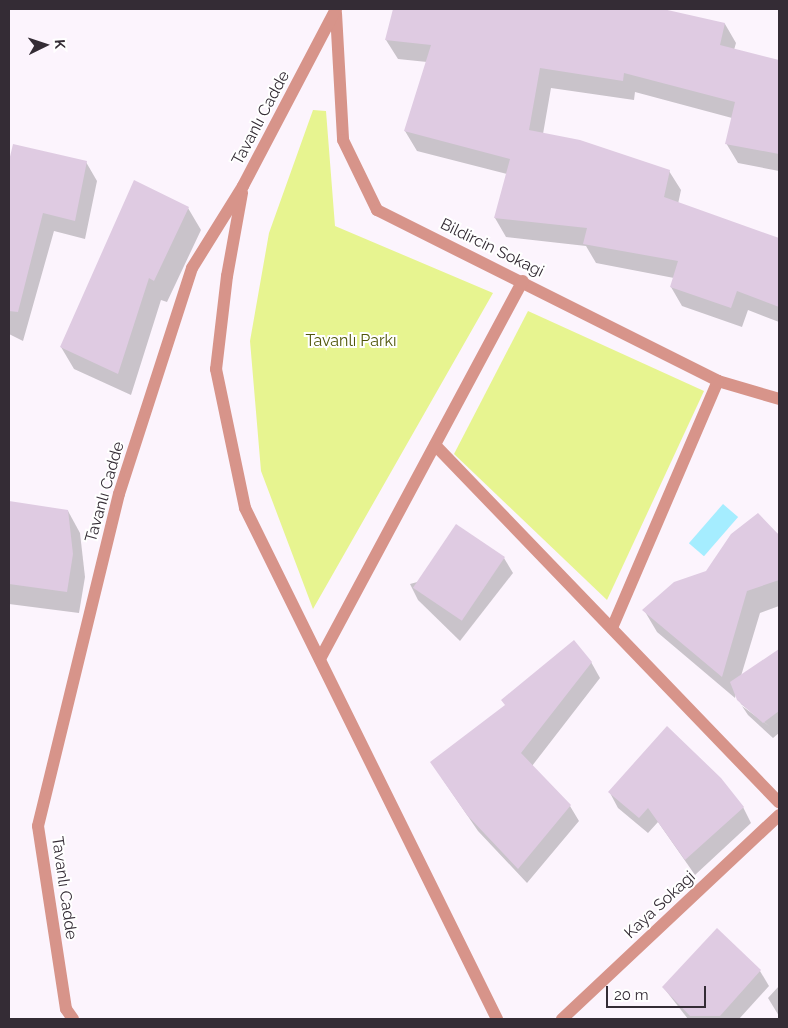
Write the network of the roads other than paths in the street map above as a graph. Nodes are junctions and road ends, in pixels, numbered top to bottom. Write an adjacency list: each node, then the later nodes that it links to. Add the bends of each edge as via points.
1 (336, 11): 2 (street, Tavanlı Cadde); 3 (street, Bildircin Sokagi, via 343,140 377,210)
2 (243, 186): 8 (street, via 227,276 216,369 245,508); 11 (street, Tavanlı Cadde, via 192,268 122,485 38,826 66,1008)
3 (523, 281): 4 (street, Bildircin Sokagi); 6 (street)
4 (718, 381): 5 (street, Bildircin Sokagi); 7 (street)
5 (779, 399)
6 (435, 445): 7 (street); 8 (street)
7 (612, 628): 9 (street)
8 (320, 659): 12 (street)
9 (779, 802)
10 (779, 815): 13 (street, Kaya Sokagi)
11 (73, 1019)
12 (496, 1019)
13 (562, 1019)

